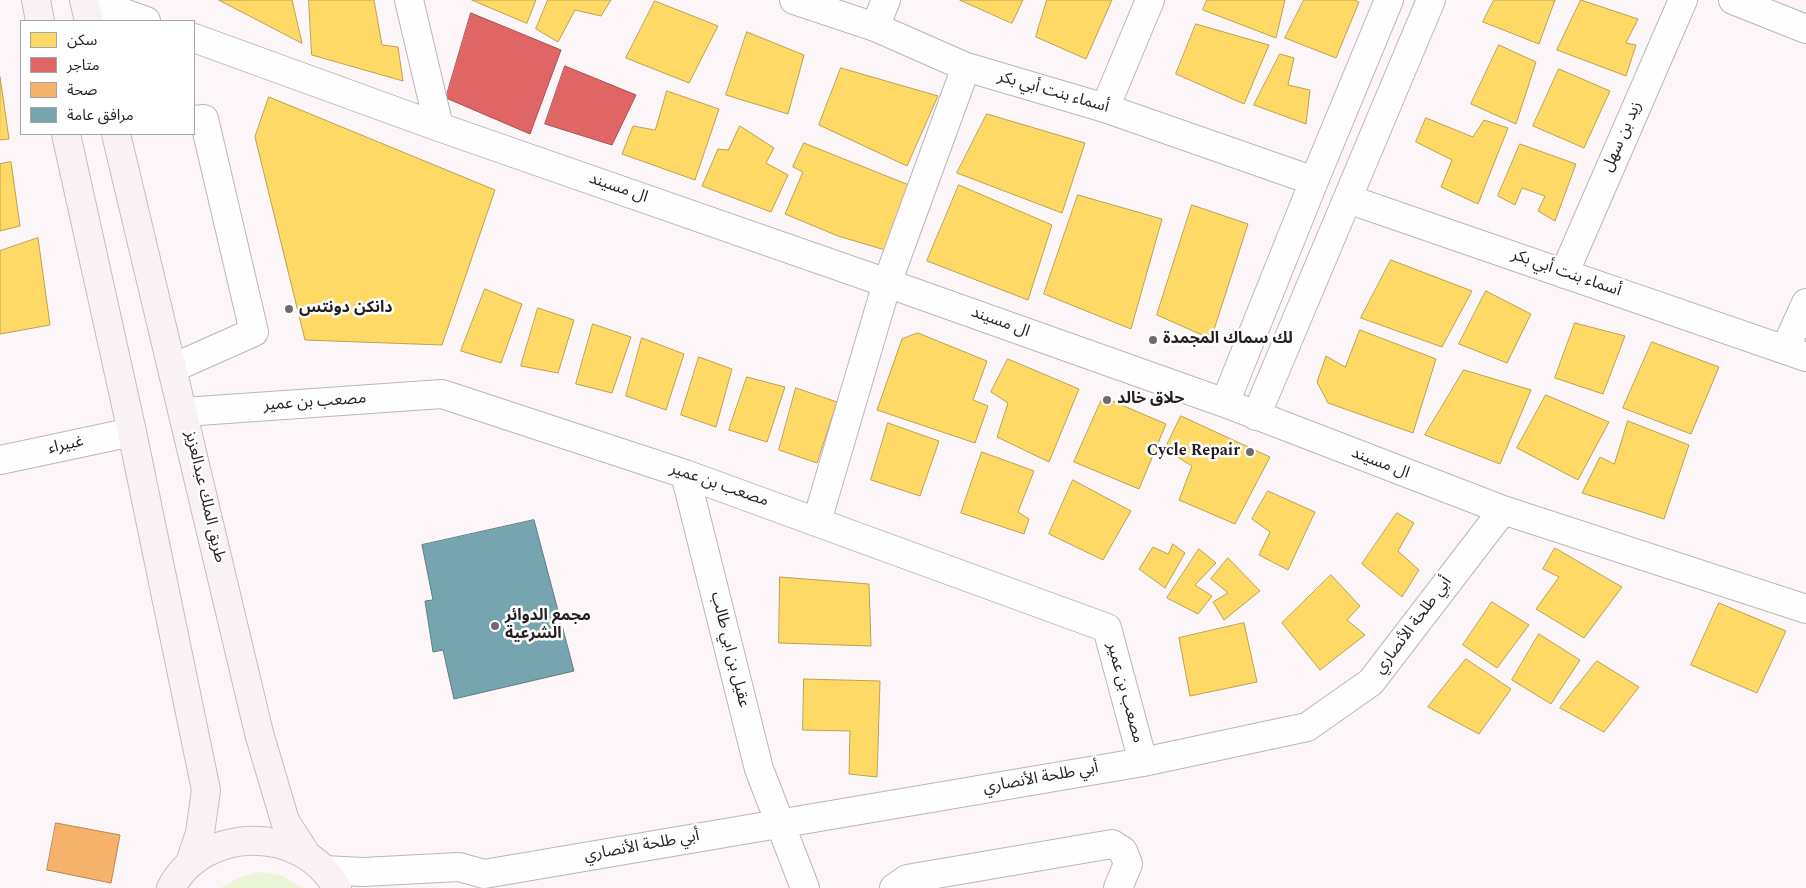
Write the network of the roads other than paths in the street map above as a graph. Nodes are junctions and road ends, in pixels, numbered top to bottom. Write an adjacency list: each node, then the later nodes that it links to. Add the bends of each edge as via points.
1 (36, 0): 11 (main road)
2 (85, 0): 12 (main road); 13 (street)
3 (408, 0): 20 (street)
4 (794, 0): 14 (street, أسماء بنت أبي بكر)
5 (886, 0): 14 (street)
6 (1150, 0): 18 (street)
7 (1389, 0): 23 (street)
8 (1431, 0): 24 (street)
9 (1683, 0): 25 (street, زيد بن سهل)
10 (1733, 0): 15 (street)
11 (40, 20)
12 (89, 20)
13 (143, 20)
14 (875, 28): 17 (street, أسماء بنت أبي بكر)
15 (1806, 29)
16 (195, 38): 20 (street, ال مسيند)
17 (966, 67): 18 (street, أسماء بنت أبي بكر); 26 (street)
18 (1106, 108): 23 (street, أسماء بنت أبي بكر)
19 (195, 120): 29 (street, via 204,119 254,332)
20 (440, 127): 26 (street, ال مسيند)
21 (66, 135): 33 (main road)
22 (116, 135): 29 (main road, طريق الملك عبدالعزيز)
23 (1314, 181): 30 (street)
24 (1348, 199): 25 (street, أسماء بنت أبي بكر); 32 (street)
25 (1564, 274): 28 (street, أسماء بنت أبي بكر)
26 (887, 283): 30 (street, ال مسيند); 37 (street)
27 (1806, 303): 28 (street)
28 (1796, 353)
29 (173, 368): 31 (main road, طريق الملك عبدالعزيز)
30 (1225, 403): 32 (street, ال مسيند)
31 (184, 412): 35 (street, مصعب بن عمير, via 442,394); 42 (main road, طريق الملك عبدالعزيز, via 259,733 285,821)
32 (1256, 416): 36 (street, ال مسيند)
33 (132, 432): 34 (street, غبيراء); 41 (main road, via 206,790 200,833)
34 (0, 460)
35 (685, 474): 37 (street, مصعب بن عمير); 40 (street, عقيل بن ابي طالب, via 759,769)
36 (1503, 510): 38 (street, ال مسيند); 39 (street, أبي طلحة الأنصاري, via 1371,682 1307,727)
37 (817, 521): 39 (street, مصعب بن عمير, via 1107,628)
38 (1806, 609)
39 (1143, 762): 40 (street, أبي طلحة الأنصاري)
40 (781, 824): 43 (street, أبي طلحة الأنصاري); 45 (street, عقيل بن ابي طالب)
41 (190, 863): 42 (main road, via 217,847 247,840 278,842); 44 (main road)
42 (322, 871): 43 (street, أبي طلحة الأنصاري, via 458,867)
43 (473, 881)
44 (171, 887)
45 (805, 888)
46 (894, 888): 47 (street, via 907,879 1112,844 1123,851 1128,864)
47 (1118, 888)

